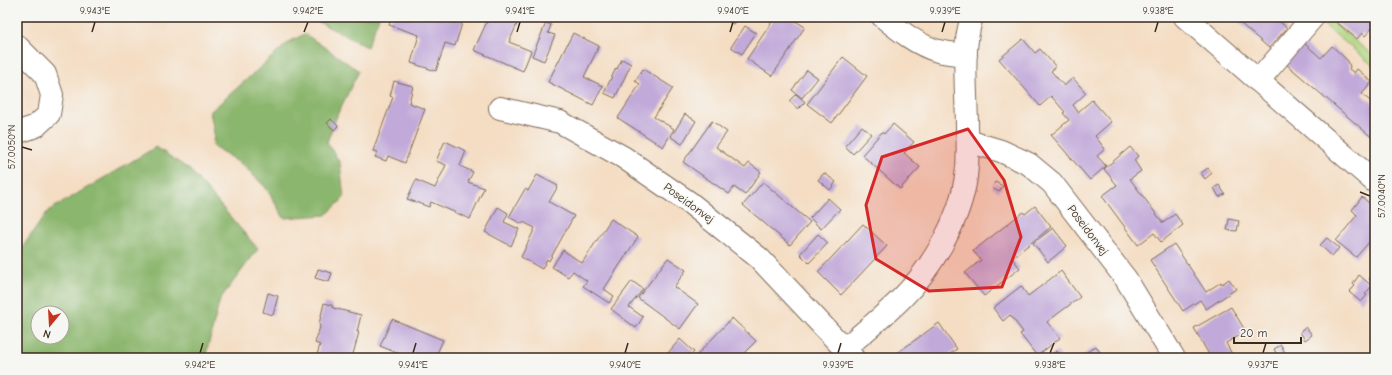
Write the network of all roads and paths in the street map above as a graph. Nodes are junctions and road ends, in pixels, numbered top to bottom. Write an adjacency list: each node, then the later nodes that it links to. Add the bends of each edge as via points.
1 (882, 17): 6 (street, via 921,44 938,51)
2 (972, 17): 6 (street, Poseidonvej)
3 (1185, 17): 7 (street)
4 (1313, 17): 7 (street)
5 (17, 46): 9 (street, via 45,74 52,95 49,114 36,126)
6 (966, 55): 10 (street, Poseidonvej)
7 (1258, 81): 11 (street)
8 (500, 108): 12 (street, Poseidonvej, via 560,122 623,157 690,203 759,258)
9 (17, 132)
10 (968, 141): 12 (street, Poseidonvej, via 966,177 958,208 944,240 924,272); 13 (street, Poseidonvej, via 1002,151 1028,164 1052,183 1126,279)
11 (1375, 182)
12 (849, 353)
13 (1174, 358)

